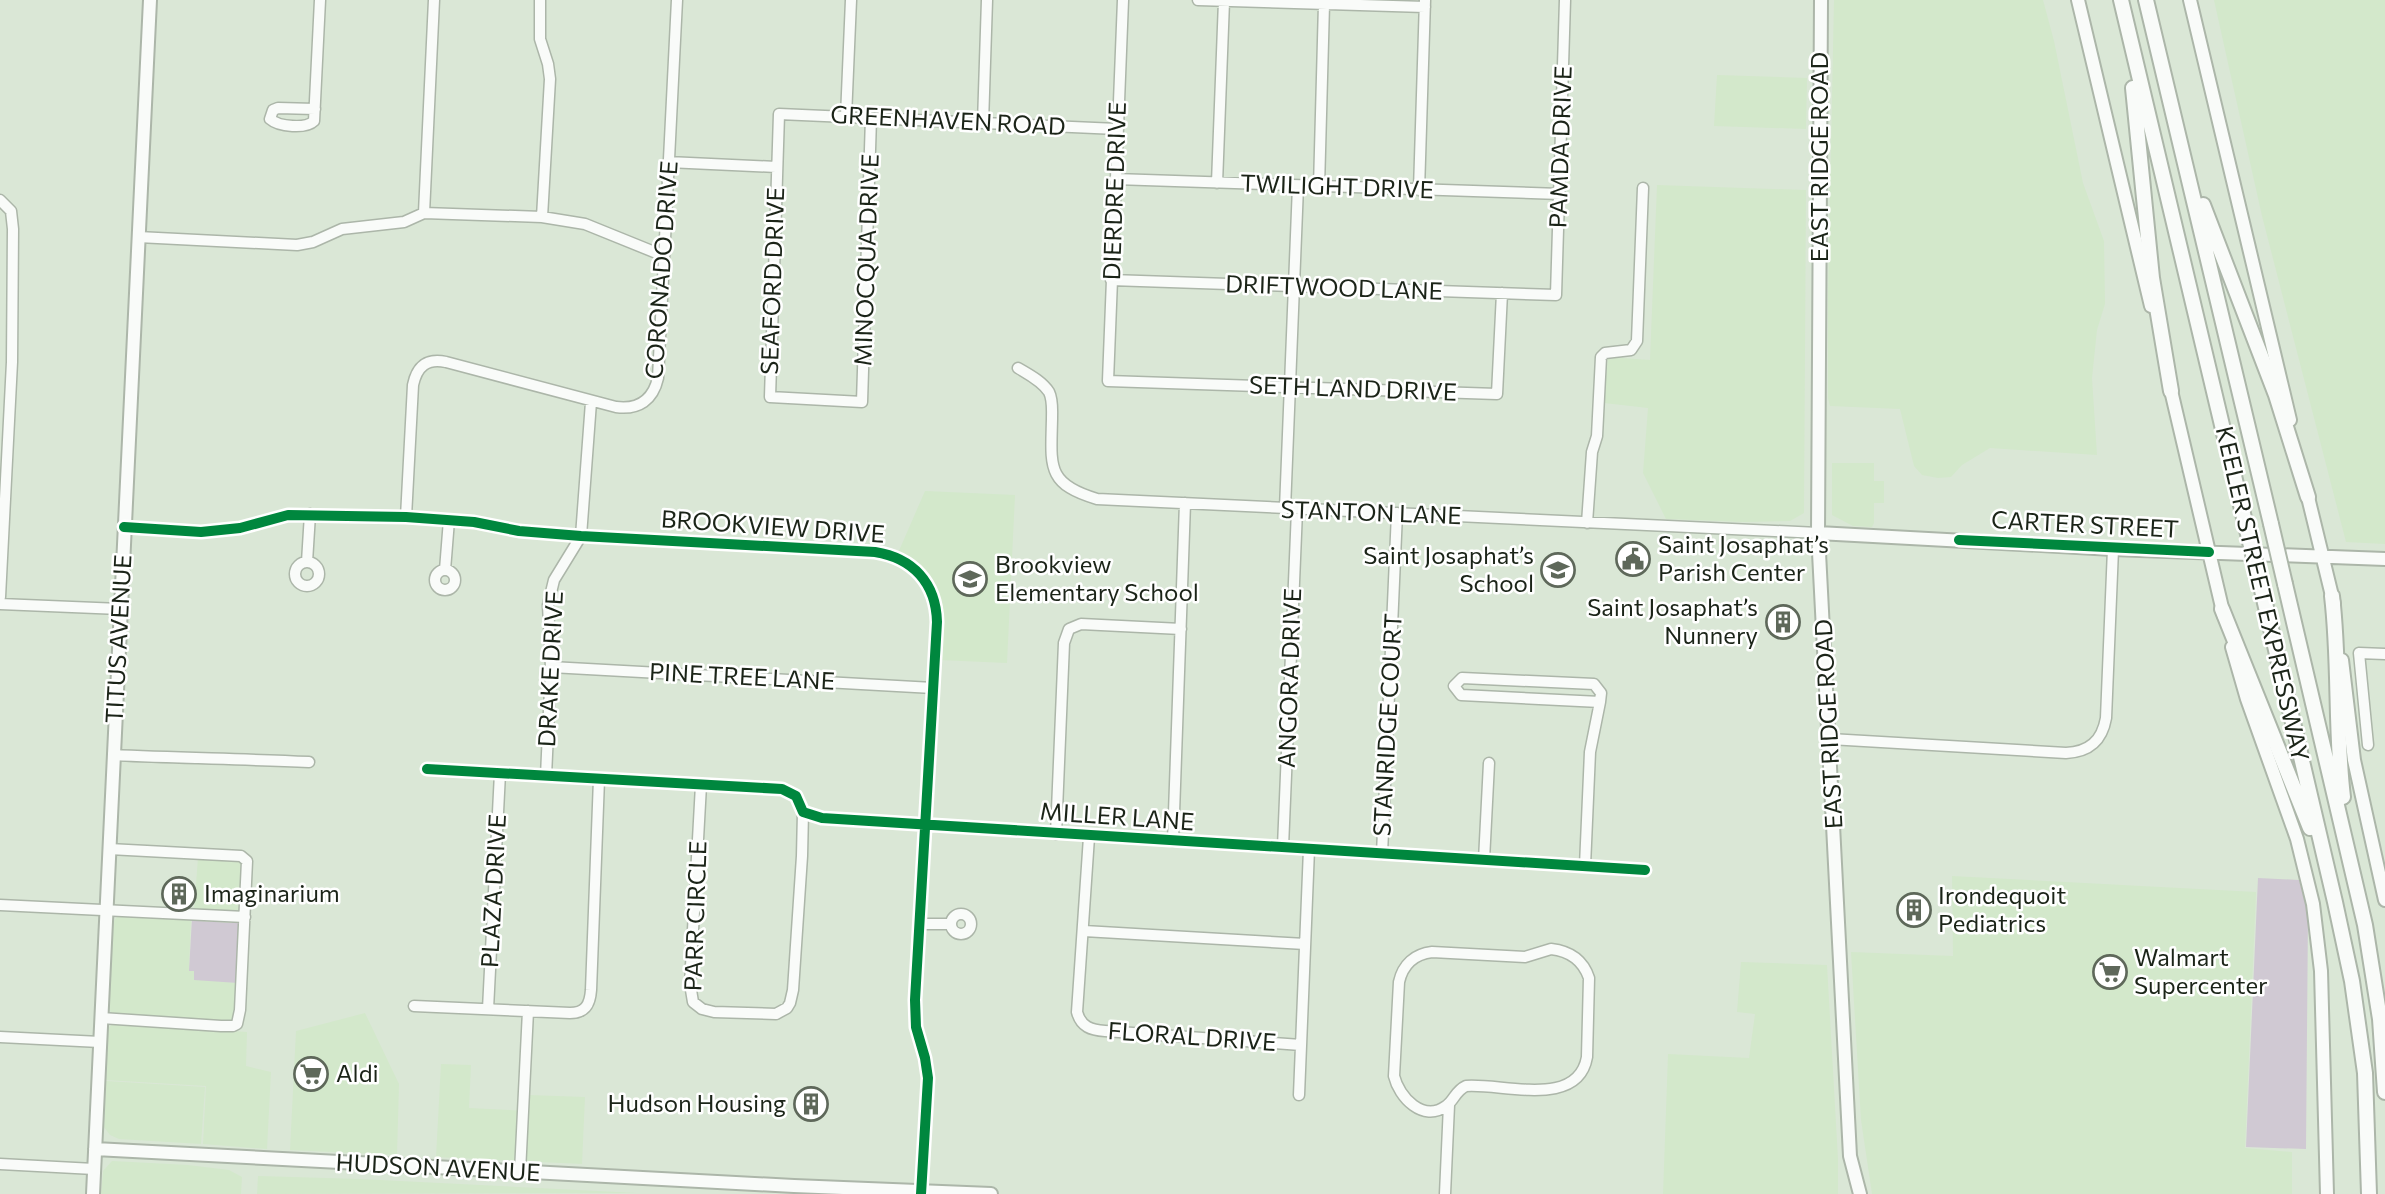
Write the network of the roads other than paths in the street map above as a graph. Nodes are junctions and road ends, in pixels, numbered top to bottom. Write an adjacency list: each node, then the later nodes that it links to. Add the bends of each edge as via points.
1 (150, 0): 38 (main road, TITUS AVENUE)
2 (320, 0): 20 (street)
3 (434, 0): 36 (street)
4 (540, 0): 37 (street, via 540,39 550,71)
5 (677, 0): 26 (street, CORONADO DRIVE)
6 (850, 0): 22 (street)
7 (987, 0): 24 (street)
8 (1123, 0): 25 (street, DIERDRE DRIVE)
9 (1198, 0): 16 (street)
10 (1565, 0): 34 (street, PAMDA DRIVE)
11 (1821, 0): 60 (main road, EAST RIDGE ROAD)
12 (2078, 0): 47 (main road)
13 (2119, 0): 47 (highway, via 2137,115 2153,285); 103 (highway, KEELER STREET EXPRESSWAY, bridge)
14 (2146, 0): 19 (highway, KEELER STREET EXPRESSWAY)
15 (2190, 0): 50 (main road)
16 (1224, 1): 17 (street); 29 (street)
17 (1324, 4): 18 (street); 31 (street)
18 (1425, 4): 33 (street)
19 (2155, 42): 50 (highway, via 2210,228 2276,394); 101 (highway, KEELER STREET EXPRESSWAY, bridge)
20 (315, 109)
21 (779, 114): 22 (street, GREENHAVEN ROAD); 27 (street, SEAFORD DRIVE)
22 (846, 117): 23 (street, GREENHAVEN ROAD)
23 (870, 118): 24 (street, GREENHAVEN ROAD); 49 (street, MINOCQUA DRIVE)
24 (983, 123): 25 (street, GREENHAVEN ROAD)
25 (1117, 129): 28 (street, DIERDRE DRIVE)
26 (668, 162): 27 (street); 39 (street, CORONADO DRIVE)
27 (776, 167): 49 (street, SEAFORD DRIVE, via 770,397)
28 (1115, 179): 29 (street, TWILIGHT DRIVE); 40 (street, DIERDRE DRIVE)
29 (1217, 183): 30 (street, TWILIGHT DRIVE)
30 (1297, 186): 31 (street, TWILIGHT DRIVE); 41 (street)
31 (1319, 187): 33 (street, TWILIGHT DRIVE)
32 (1643, 188): 58 (street, via 1637,341 1631,350 1601,357)
33 (1419, 190): 34 (street, TWILIGHT DRIVE)
34 (1560, 194): 43 (street, PAMDA DRIVE)
35 (0, 200): 69 (street, via 11,211 13,229 12,362)
36 (424, 213): 37 (street); 38 (street, via 404,222 342,229 297,245)
37 (542, 217): 39 (street, via 585,224)
38 (138, 237): 59 (main road, TITUS AVENUE)
39 (664, 256): 48 (street, CORONADO DRIVE, via 656,387 635,407)
40 (1111, 280): 41 (street, DRIFTWOOD LANE); 45 (street, DIERDRE DRIVE)
41 (1294, 287): 42 (street, DRIFTWOOD LANE); 46 (street)
42 (1502, 293): 43 (street, DRIFTWOOD LANE); 46 (street, SETH LAND DRIVE, via 1497,394)
43 (1556, 295)
44 (1018, 368): 51 (street, STANTON LANE, via 1051,397 1051,460 1066,486 1097,499)
45 (1108, 382): 46 (street, SETH LAND DRIVE)
46 (1290, 387): 52 (street)
47 (2171, 391): 63 (main road)
48 (591, 402): 56 (street, CORONADO DRIVE, via 446,362 425,363 413,385); 61 (street, DRAKE DRIVE)
49 (862, 402)
50 (2308, 497): 64 (main road)
51 (1185, 503): 52 (street, STANTON LANE); 73 (street)
52 (1285, 509): 53 (street, STANTON LANE)
53 (1297, 510): 54 (street, STANTON LANE); 93 (street, ANGORA DRIVE)
54 (1397, 513): 58 (street, STANTON LANE); 96 (street, STANRIDGE COURT)
55 (310, 514): 56 (street, BROOKVIEW DRIVE); 59 (street, BROOKVIEW DRIVE, via 273,517 211,532); 66 (street)
56 (406, 517): 57 (street, BROOKVIEW DRIVE)
57 (449, 520): 61 (street, BROOKVIEW DRIVE); 67 (street)
58 (1587, 523): 60 (street, STANTON LANE)
59 (124, 527): 71 (main road, TITUS AVENUE)
60 (1818, 533): 62 (main road, CARTER STREET); 78 (main road, EAST RIDGE ROAD)
61 (581, 536): 75 (street, DRAKE DRIVE, via 550,592); 76 (street, BROOKVIEW DRIVE, via 874,552 902,559 921,575 935,600)
62 (2113, 549): 63 (main road, CARTER STREET); 78 (street, via 2106,718 2100,737 2089,748 2066,753)
63 (2208, 552): 64 (main road, CARTER STREET); 72 (main road)
64 (2323, 557): 65 (main road, CARTER STREET); 68 (main road)
65 (2385, 559)
66 (307, 562)
67 (445, 569)
68 (2332, 596): 100 (main road, via 2354,760); 101 (highway, via 2341,779)
69 (0, 597)
70 (0, 604): 71 (street)
71 (120, 609): 80 (main road, TITUS AVENUE)
72 (2222, 609): 103 (highway); 130 (main road, via 2247,699 2301,852 2313,904 2321,971)
73 (1181, 629): 90 (street, via 1081,624 1069,629 1064,643); 92 (street)
74 (2385, 654): 79 (street, via 2359,653)
75 (551, 667): 76 (street, PINE TREE LANE); 85 (street, DRAKE DRIVE)
76 (933, 688): 89 (street, BROOKVIEW DRIVE)
77 (1600, 702): 77 (street, via 1601,693 1594,684 1462,678 1454,686 1461,695); 98 (street, via 1590,752)
78 (1830, 739): 129 (main road, EAST RIDGE ROAD, via 1850,1156)
79 (2368, 745)
80 (113, 755): 81 (street); 94 (main road, TITUS AVENUE)
81 (309, 762)
82 (1489, 763): 97 (street)
83 (427, 769): 84 (street)
84 (500, 773): 85 (street); 112 (street, PLAZA DRIVE)
85 (546, 776): 86 (street)
86 (599, 779): 87 (street); 113 (street, via 587,1007 577,1013)
87 (701, 785): 88 (street, via 787,790 796,796); 88 (street, PARR CIRCLE, via 690,984 693,1002 707,1011 776,1014 790,1003)
88 (803, 812): 89 (street, MILLER LANE, via 822,818)
89 (925, 825): 90 (street, MILLER LANE); 107 (street, BROOKVIEW DRIVE)
90 (1056, 834): 91 (street, MILLER LANE)
91 (1089, 836): 92 (street, MILLER LANE); 109 (street)
92 (1173, 841): 93 (street, MILLER LANE)
93 (1283, 847): 95 (street, MILLER LANE)
94 (108, 849): 105 (main road, TITUS AVENUE); 106 (street, via 245,858)
95 (1309, 849): 96 (street, MILLER LANE); 110 (street)
96 (1382, 854): 97 (street, MILLER LANE)
97 (1484, 860): 98 (street, MILLER LANE)
98 (1585, 866): 99 (street, MILLER LANE)
99 (1645, 870)
100 (2383, 880): 102 (main road)
101 (2360, 899): 118 (highway, KEELER STREET EXPRESSWAY, via 2376,992)
102 (2385, 900)
103 (2335, 902): 131 (highway, KEELER STREET EXPRESSWAY, via 2364,1060)
104 (0, 905): 105 (street)
105 (106, 910): 106 (street); 114 (main road, TITUS AVENUE)
106 (244, 917): 114 (street, via 237,1024)
107 (920, 924): 108 (street); 125 (street, BROOKVIEW DRIVE, via 915,1019 928,1078)
108 (951, 924)
109 (1084, 931): 110 (street); 117 (street, FLORAL DRIVE, via 1077,1012 1090,1029)
110 (1305, 944): 117 (street)
111 (414, 1006): 112 (street)
112 (488, 1009): 113 (street)
113 (528, 1011): 124 (street)
114 (101, 1018): 116 (main road, TITUS AVENUE)
115 (0, 1037): 116 (street)
116 (100, 1042): 121 (main road, TITUS AVENUE)
117 (1301, 1045): 119 (street)
118 (2385, 1092)
119 (1299, 1095)
120 (1449, 1105): 120 (street, via 1466,1086 1556,1089 1576,1079 1586,1063 1588,1045 1590,986 1581,962 1551,949 1525,957 1432,952 1410,960 1399,982 1394,1076 1403,1097 1415,1106 1432,1110); 128 (street)
121 (95, 1149): 123 (main road, TITUS AVENUE); 124 (main road, HUDSON AVENUE)
122 (0, 1164): 123 (street)
123 (94, 1169): 126 (main road, TITUS AVENUE)
124 (520, 1172): 125 (main road, HUDSON AVENUE)
125 (921, 1192): 127 (main road, HUDSON AVENUE)
126 (93, 1194)
127 (992, 1194)
128 (1445, 1194)
129 (1860, 1194)
130 (2327, 1194)
131 (2369, 1194)

